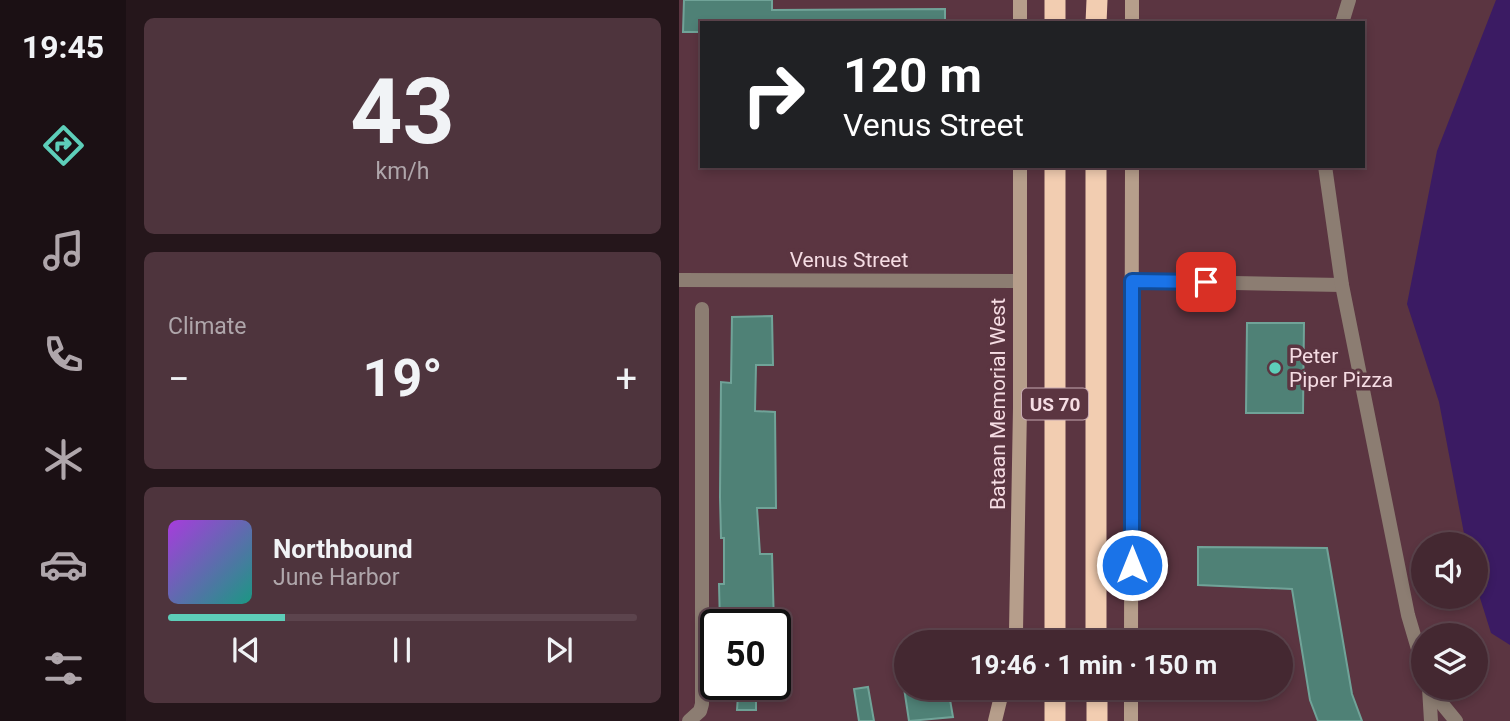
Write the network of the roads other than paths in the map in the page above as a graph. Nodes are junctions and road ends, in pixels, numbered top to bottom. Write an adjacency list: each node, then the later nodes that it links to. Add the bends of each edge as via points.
1 (1020, 0): 6 (main road)
2 (1055, 0): 7 (highway)
3 (1097, 0): 8 (highway)
4 (1132, 0): 9 (main road)
5 (1349, 0): 10 (street)
6 (1020, 21)
7 (1055, 21)
8 (1096, 21)
9 (1132, 21)
10 (1343, 21)
11 (1020, 168): 17 (main road, Bataan Memorial West)
12 (1055, 168): 23 (highway, US 70)
13 (1096, 168): 24 (highway, US 70)
14 (1132, 168): 18 (main road)
15 (1325, 168): 19 (street)
16 (679, 280): 17 (street, Venus Street)
17 (1020, 281): 22 (main road, Bataan Memorial West)
18 (1132, 281): 19 (street); 25 (main road)
19 (1342, 285): 21 (street)
20 (702, 309): 32 (street, via 702,704)
21 (1411, 625)
22 (1016, 630)
23 (1055, 630)
24 (1097, 630)
25 (1131, 630)
26 (1000, 700): 33 (main road)
27 (1055, 700): 34 (highway)
28 (1097, 700): 35 (highway)
29 (1131, 700): 36 (main road)
30 (1430, 700): 37 (street)
31 (1439, 700): 38 (street)
32 (689, 721)
33 (996, 721)
34 (1055, 721)
35 (1097, 721)
36 (1131, 721)
37 (1431, 721)
38 (1456, 721)

